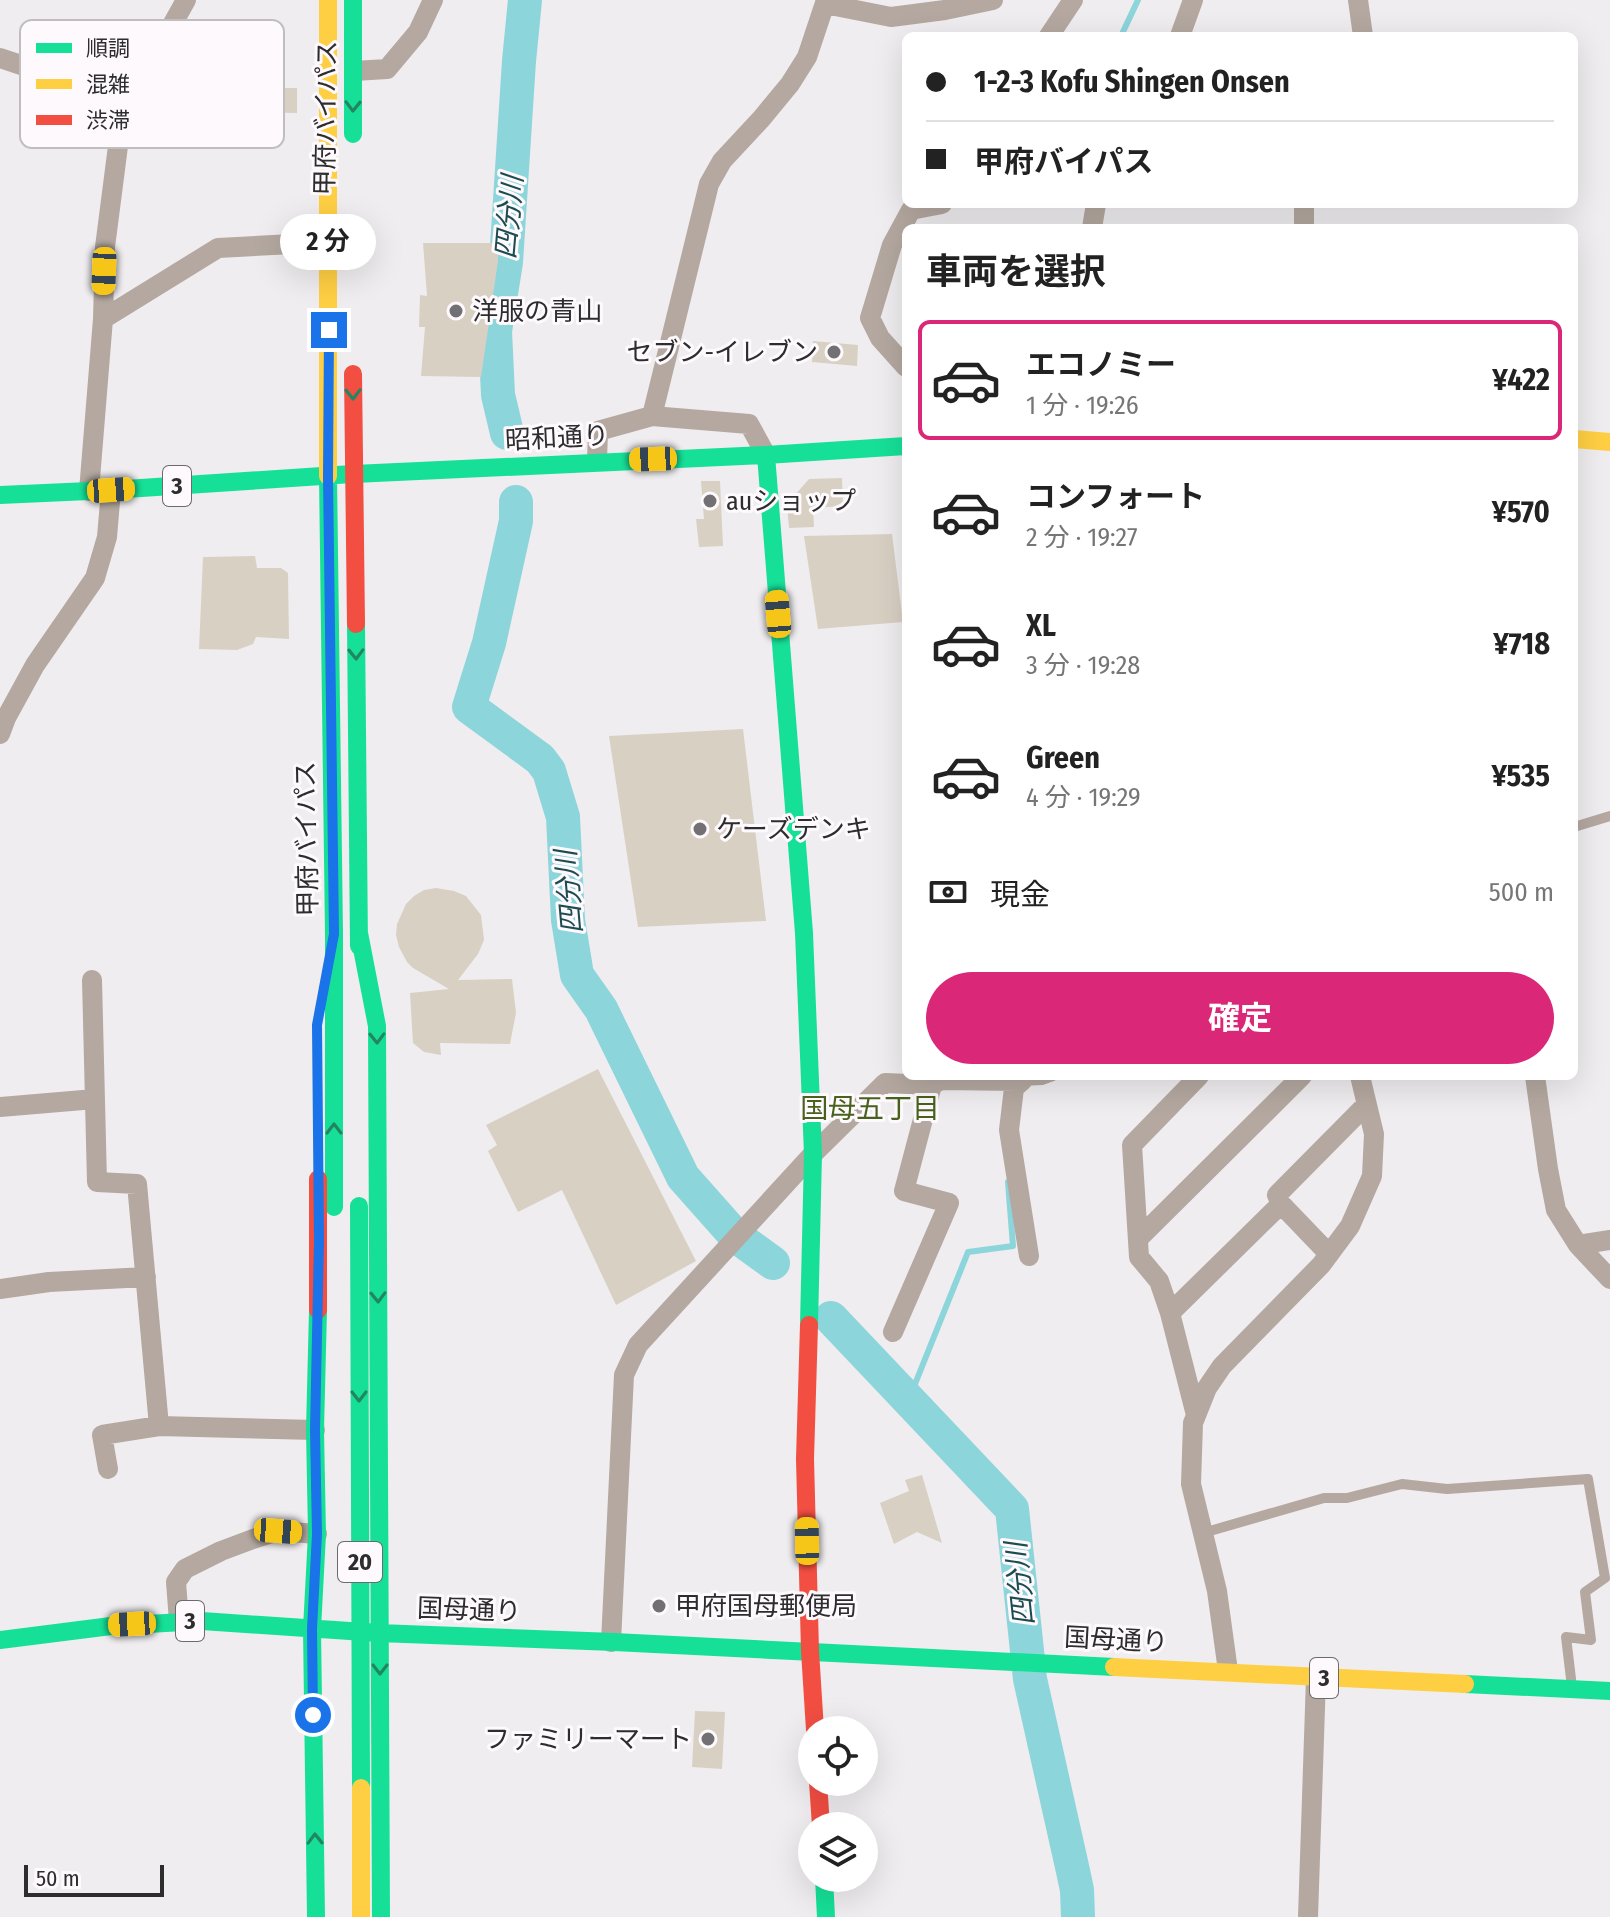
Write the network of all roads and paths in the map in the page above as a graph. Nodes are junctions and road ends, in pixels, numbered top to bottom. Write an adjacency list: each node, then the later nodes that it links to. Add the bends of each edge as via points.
1 (186, 0): 10 (street)
2 (328, 0): 22 (main road, 甲府バイパス)
3 (353, 0): 16 (main road, 甲府バイパス)
4 (433, 0): 16 (street, via 418,32 387,69)
5 (993, 0): 9 (street, via 891,17)
6 (1073, 0): 11 (street)
7 (1193, 0): 12 (street)
8 (1358, 0): 13 (street)
9 (825, 2): 26 (street, via 807,57 790,84 722,161 709,184)
10 (175, 20)
11 (1052, 32)
12 (1181, 32)
13 (1362, 32)
14 (0, 58): 15 (street)
15 (20, 65)
16 (354, 71): 18 (main road, 甲府バイパス, one-way to 18)
17 (118, 148): 23 (street, via 105,247)
18 (352, 148)
19 (921, 208): 20 (street, via 911,210)
20 (903, 224)
21 (902, 227): 25 (street, via 870,318)
22 (329, 242): 23 (street, via 218,248); 33 (main road, 甲府バイパス)
23 (103, 319): 35 (street)
24 (352, 349): 32 (main road, 甲府バイパス, one-way to 32)
25 (902, 363)
26 (652, 416): 30 (street, via 749,424); 31 (street, via 598,431)
27 (1578, 439): 28 (main road)
28 (1610, 442)
29 (902, 446): 30 (main road, 昭和通り)
30 (766, 455): 31 (main road, 昭和通り); 54 (main road, via 804,933)
31 (597, 461): 32 (main road, 昭和通り)
32 (354, 474): 33 (main road, 3); 40 (main road, 甲府バイパス, one-way to 40)
33 (328, 476): 34 (main road, 3); 41 (main road, 甲府バイパス)
34 (111, 490): 35 (main road, 3); 37 (street, via 107,537 95,578 35,665)
35 (89, 491): 36 (main road, 3)
36 (0, 495)
37 (0, 734)
38 (1610, 816): 39 (lane)
39 (1578, 826)
40 (359, 933): 43 (main road, 甲府バイパス); 77 (main road, one-way to 77, via 377,1026)
41 (334, 934): 67 (main road, 甲府バイパス, one-way to 41); 70 (main road, via 317,1025)
42 (92, 980): 51 (street)
43 (359, 1025)
44 (938, 1080): 50 (street); 54 (street, via 885,1083); 66 (street, via 904,1191 949,1203)
45 (1042, 1080): 50 (lane)
46 (1195, 1080): 57 (street, via 1132,1145)
47 (1298, 1080): 57 (street)
48 (1361, 1080): 52 (street)
49 (1536, 1080): 59 (street, via 1556,1210)
50 (1022, 1081): 61 (street, via 1014,1088 1009,1130)
51 (95, 1099): 53 (street); 62 (street, via 97,1182 137,1184)
52 (1367, 1104): 56 (street, via 1277,1195); 60 (street, via 1374,1134 1372,1176 1350,1226)
53 (0, 1107)
54 (813, 1154): 79 (street, via 638,1345 624,1375); 80 (main road, via 805,1459)
55 (359, 1199): 89 (main road, 20, one-way to 89, bridge)
56 (1281, 1204): 60 (street); 65 (street)
57 (1138, 1239): 65 (street, via 1139,1257 1159,1281)
58 (1610, 1240): 59 (street)
59 (1578, 1245): 63 (street)
60 (1329, 1254): 68 (street, via 1222,1366)
61 (1029, 1256)
62 (146, 1277): 64 (street); 69 (street)
63 (1610, 1279)
64 (0, 1289)
65 (1170, 1313): 68 (street)
66 (893, 1332)
67 (335, 1335)
68 (1196, 1415): 72 (street, via 1191,1484)
69 (159, 1426): 70 (street); 71 (street, via 102,1435)
70 (315, 1430): 73 (main road)
71 (108, 1469)
72 (1203, 1533): 82 (street); 84 (lane, via 1324,1498 1347,1498 1402,1484 1447,1489 1588,1479 1605,1578 1585,1592 1591,1640 1566,1637)
73 (317, 1534): 75 (street, via 278,1531 185,1569 176,1582); 76 (main road)
74 (338, 1607): 81 (main road, 20)
75 (179, 1621): 76 (main road, 3); 78 (main road, 3)
76 (312, 1629): 77 (main road, 3); 88 (main road, one-way to 76)
77 (380, 1633): 79 (main road, 国母通り / 3); 90 (main road, one-way to 90)
78 (0, 1640)
79 (611, 1642): 80 (main road, 国母通り / 3)
80 (810, 1651): 82 (main road, 国母通り / 3); 86 (main road)
81 (338, 1654)
82 (1228, 1671): 83 (main road, 国母通り / 3)
83 (1316, 1678): 84 (main road, 国母通り / 3); 92 (street)
84 (1573, 1689): 85 (main road, 国母通り / 3)
85 (1610, 1691)
86 (814, 1716)
87 (825, 1892): 91 (main road)
88 (316, 1917)
89 (361, 1917)
90 (381, 1917)
91 (826, 1917)
92 (1308, 1917)

